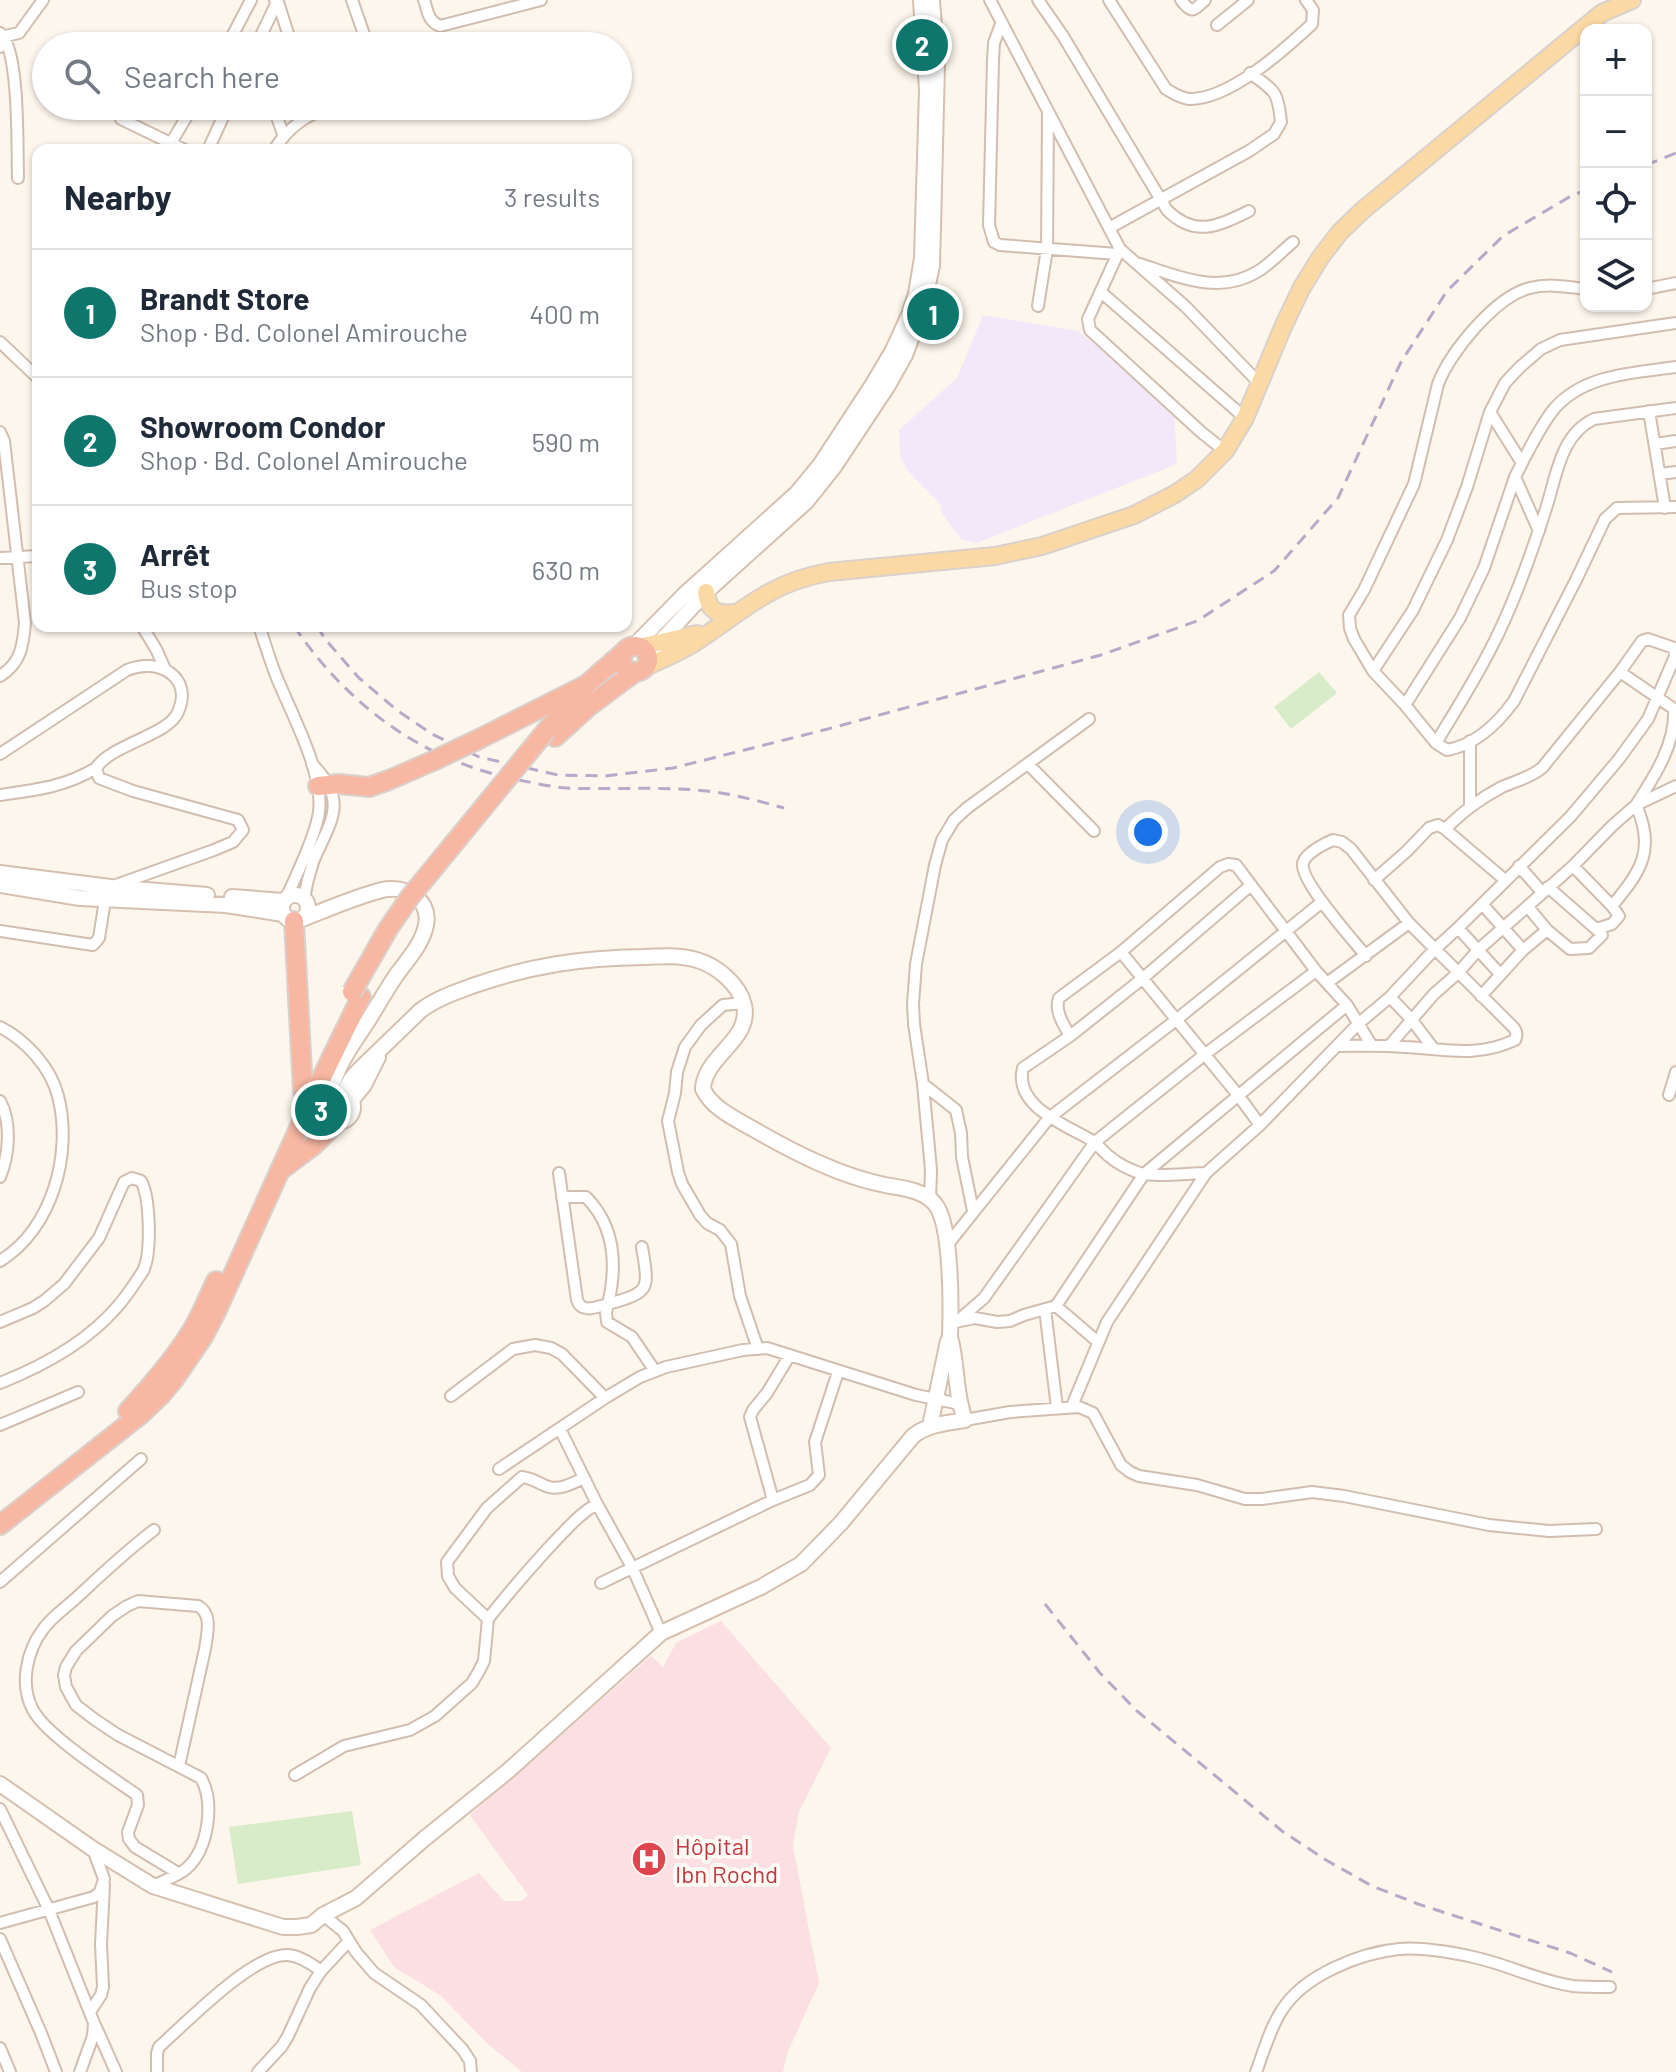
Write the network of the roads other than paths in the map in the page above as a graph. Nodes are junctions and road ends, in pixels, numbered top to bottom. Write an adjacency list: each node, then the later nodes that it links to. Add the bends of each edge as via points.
1 (43, 0): 24 (street, via 19,33)
2 (251, 0): 20 (street)
3 (352, 0): 23 (street)
4 (424, 0): 17 (street, via 429,18 440,26)
5 (541, 0): 17 (street)
6 (921, 0): 76 (street, via 927,90 922,258 909,315 873,384 820,465 797,493 685,594)
7 (932, 0): 71 (street, via 937,65 933,254 917,327 887,387 807,501)
8 (990, 0): 18 (street)
9 (1038, 0): 37 (street)
10 (1109, 0): 25 (street, via 1166,89 1180,97 1218,93)
11 (1181, 0): 12 (street, via 1191,10)
12 (1205, 0)
13 (1248, 0): 19 (street)
14 (1306, 0): 25 (street, via 1313,10 1312,24)
15 (1632, 0): 53 (main road, via 1602,13 1340,232 1301,289)
16 (277, 1): 21 (street); 22 (street)
17 (498, 6)
18 (1001, 24): 26 (street); 41 (street, via 993,60 991,235 1000,245)
19 (1217, 25)
20 (235, 32)
21 (263, 32)
22 (287, 32)
23 (363, 32)
24 (2, 39): 36 (street, via 13,59)
25 (1250, 73): 37 (street, via 1274,90 1281,122 1274,134)
26 (1048, 112): 39 (street); 41 (street)
27 (123, 120): 33 (street)
28 (185, 120): 33 (street)
29 (222, 120): 34 (street)
30 (278, 120): 32 (street)
31 (300, 120): 32 (street)
32 (283, 134): 35 (street)
33 (171, 143)
34 (211, 144)
35 (277, 144)
36 (18, 178)
37 (1159, 200): 38 (street, via 1177,221 1190,226 1207,228); 39 (street)
38 (1249, 211)
39 (1109, 228): 42 (street)
40 (1293, 242): 43 (street, via 1260,270 1220,284)
41 (1047, 249): 42 (street); 48 (street)
42 (1118, 252): 43 (street); 47 (street)
43 (1135, 262): 53 (street)
44 (1676, 283): 46 (street)
45 (1580, 288): 79 (street, via 1529,288 1510,297 1481,320 1442,373 1414,484 1349,615 1354,639)
46 (1652, 288)
47 (1101, 292): 57 (street); 61 (street, via 1088,319 1090,330)
48 (1038, 306)
49 (1676, 323): 56 (street, via 1560,340 1541,349 1505,383)
50 (0, 342): 52 (street)
51 (1676, 367): 62 (street, via 1583,386 1556,407)
52 (32, 372)
53 (1259, 383): 57 (main road)
54 (1676, 408): 55 (street)
55 (1649, 411): 60 (street); 67 (street, via 1594,419 1577,430 1566,446)
56 (1490, 412): 62 (street); 79 (street, via 1447,540 1413,610)
57 (1245, 418): 61 (main road)
58 (0, 432): 69 (street)
59 (1676, 441): 60 (street)
60 (1655, 444): 64 (street)
61 (1225, 451): 72 (main road, via 1175,494 1070,537 995,556 816,575 771,590)
62 (1522, 463): 65 (street)
63 (1676, 472): 64 (street)
64 (1660, 474): 66 (street)
65 (1515, 477): 67 (street); 84 (street, via 1484,568 1460,618)
66 (1670, 508): 87 (street, via 1617,508 1605,519 1514,701)
67 (1539, 531): 88 (street, via 1490,651)
68 (32, 556): 69 (street)
69 (18, 557): 70 (street); 81 (street, via 25,623 22,652)
70 (0, 558)
71 (706, 592): 72 (main road, via 713,610); 76 (street)
72 (735, 613): 73 (main road)
73 (714, 630): 76 (main road); 76 (main road, via 685,648)
74 (146, 632): 78 (street)
75 (261, 632): 92 (street)
76 (640, 655): 82 (highway); 86 (highway, via 588,707)
77 (1676, 655): 80 (street, via 1674,648 1645,639); 83 (street)
78 (165, 669): 89 (street, via 144,665 127,670); 91 (street, via 181,691 176,717 103,758)
79 (1373, 671): 84 (street)
80 (1620, 672): 83 (street); 96 (street, via 1542,768)
81 (0, 676)
82 (586, 685): 86 (highway); 92 (highway, bridge, via 389,780 369,787)
83 (1657, 698): 95 (street, via 1674,709 1675,721 1660,768); 99 (street, via 1619,759)
84 (1405, 705): 88 (street)
85 (1089, 719): 90 (street)
86 (551, 734): 132 (highway, bridge, via 410,897)
87 (1470, 741): 88 (street, via 1447,750); 96 (street)
88 (1436, 743)
89 (0, 754)
90 (1028, 764): 98 (street); 151 (street, via 954,820 942,840 916,964 914,1024)
91 (96, 768): 94 (street, via 60,784); 107 (street, via 104,780 234,818 243,826 233,842)
92 (324, 785): 108 (street, via 333,802 332,818); 114 (street)
93 (1676, 786): 95 (street)
94 (0, 795)
95 (1636, 805): 100 (street); 112 (street, via 1644,824 1641,864)
96 (1470, 806): 97 (street)
97 (1445, 829): 102 (street, via 1429,828); 103 (street)
98 (1094, 831)
99 (1519, 866): 103 (street); 106 (street)
100 (1573, 866): 106 (street); 112 (street)
101 (0, 873): 107 (street)
102 (1374, 880): 110 (street, via 1351,849 1333,840 1303,862); 115 (street)
103 (1505, 880): 111 (street)
104 (0, 885): 107 (street)
105 (1251, 885): 121 (street); 125 (street, via 1236,865 1224,865); 130 (street)
106 (1545, 889): 113 (street); 118 (street)
107 (107, 894): 114 (street); 120 (street, via 93,945)
108 (305, 900): 109 (street); 114 (street, via 293,895)
109 (345, 902): 114 (street); 146 (street, via 401,890 418,898 427,917 419,943)
110 (1322, 902): 121 (street); 126 (street)
111 (1482, 904): 116 (street); 117 (street)
112 (1612, 906): 118 (street, via 1619,916)
113 (1528, 907): 117 (street); 119 (street)
114 (290, 911): 152 (highway)
115 (1409, 923): 122 (street); 126 (street)
116 (1458, 928): 122 (street); 123 (street)
117 (1504, 929): 123 (street); 124 (street)
118 (1596, 929): 119 (street, via 1602,935 1586,949 1570,949)
119 (1547, 930): 124 (street)
120 (0, 931)
121 (1285, 932): 127 (street); 138 (street)
122 (1434, 950): 128 (street); 134 (street)
123 (1478, 950): 128 (street); 129 (street)
124 (1523, 950): 129 (street)
125 (1121, 952): 130 (street); 141 (street, via 1059,998 1059,1014)
126 (1366, 956): 131 (street)
127 (1316, 971): 131 (street); 148 (street)
128 (1458, 973): 133 (street); 137 (street)
129 (1500, 974): 133 (street)
130 (1142, 979): 138 (street); 141 (street)
131 (1327, 983): 136 (street)
132 (356, 994): 150 (highway); 152 (highway)
133 (1481, 996): 145 (street, via 1516,1031 1515,1040 1481,1051)
134 (1390, 997): 137 (street); 139 (street)
135 (744, 1003): 147 (street, via 723,974 697,960 678,956 562,962 508,974 431,1002); 167 (street, via 741,1030 706,1075 703,1089 711,1101 793,1151); 177 (street, via 723,1005 685,1047 668,1121 682,1184 700,1215 731,1244 740,1296)
136 (1347, 1005): 139 (street); 154 (street)
137 (1411, 1019): 144 (street); 145 (street)
138 (1176, 1020): 148 (street); 157 (street)
139 (1358, 1024): 142 (street); 143 (street)
140 (0, 1027): 171 (street, via 35,1055 52,1082 61,1136 61,1163 51,1198 35,1229)
141 (1070, 1036): 157 (street, via 1023,1068 1023,1084)
142 (1337, 1046): 143 (street); 159 (street)
143 (1372, 1046): 144 (street)
144 (1389, 1046): 145 (street)
145 (1433, 1048)
146 (348, 1051): 147 (street); 153 (street)
147 (379, 1051): 153 (street, via 364,1085)
148 (1204, 1055): 154 (street); 160 (street)
149 (1676, 1072): 155 (street)
150 (323, 1075): 153 (highway); 161 (highway)
151 (923, 1084): 167 (street); 168 (street, via 956,1110)
152 (303, 1091): 198 (highway, via 193,1330 145,1393 108,1429)
153 (339, 1095): 158 (street, via 353,1106 350,1115); 158 (street, via 323,1104 328,1118)
154 (1238, 1095): 159 (street); 164 (street)
155 (1669, 1095)
156 (0, 1101): 165 (street, via 8,1151)
157 (1049, 1118): 160 (street); 168 (street)
158 (337, 1122): 161 (highway)
159 (1260, 1125): 163 (street)
160 (1095, 1142): 164 (street, via 1121,1165); 175 (street, via 984,1298)
161 (280, 1170): 199 (highway, via 216,1312 175,1378 141,1414)
162 (559, 1173): 166 (street)
163 (1206, 1173): 164 (street); 176 (street)
164 (1144, 1174): 173 (street)
165 (0, 1177)
166 (562, 1197): 172 (street, via 586,1197 605,1222 614,1268); 172 (street, via 579,1304 588,1309)
167 (930, 1199): 169 (street, via 941,1214)
168 (973, 1211): 169 (street)
169 (948, 1244): 175 (street)
170 (642, 1247): 172 (street, via 644,1288)
171 (0, 1261)
172 (608, 1304): 179 (street, via 607,1322 632,1337)
173 (1051, 1307): 175 (street, via 1010,1321 975,1318); 176 (street); 188 (street)
174 (0, 1322): 181 (street, via 33,1308 64,1284 99,1238 124,1182 141,1181 149,1240 143,1271 92,1332)
175 (952, 1329): 185 (street); 186 (street)
176 (1098, 1342): 187 (street)
177 (758, 1349): 178 (street); 179 (street)
178 (790, 1355): 180 (street); 196 (street, via 750,1417)
179 (655, 1371): 184 (street)
180 (838, 1372): 185 (street); 196 (street, via 815,1442 819,1475 810,1485)
181 (0, 1383)
182 (78, 1392): 190 (street)
183 (451, 1396): 184 (street, via 513,1349 535,1345 562,1354)
184 (605, 1398): 192 (street)
185 (936, 1399): 186 (street); 191 (street)
186 (960, 1404): 189 (street)
187 (1072, 1406): 188 (street); 200 (street, via 1093,1413 1121,1465 1139,1476 1245,1499 1312,1492 1489,1525)
188 (1057, 1408): 189 (street)
189 (965, 1420): 191 (street)
190 (0, 1425)
191 (930, 1426): 206 (street, via 913,1436 801,1564)
192 (560, 1429): 194 (street); 195 (street)
193 (141, 1459): 203 (street)
194 (499, 1469)
195 (584, 1478): 197 (street); 205 (street, via 558,1488 522,1477 487,1508 447,1562 451,1582)
196 (773, 1500): 202 (street)
197 (597, 1504): 202 (street); 205 (street, via 570,1525)
198 (0, 1513)
199 (0, 1525)
200 (1596, 1529)
201 (154, 1530): 212 (street, via 44,1628 28,1664 26,1685 33,1710 47,1728 137,1795 129,1839)
202 (632, 1567): 204 (street); 206 (street)
203 (0, 1582)
204 (601, 1583)
205 (488, 1619): 208 (street, via 479,1671 435,1716 410,1730 344,1746)
206 (661, 1633): 216 (street, via 488,1788 356,1898)
207 (179, 1766): 207 (street, via 205,1649 206,1613 198,1606 138,1601 112,1616 76,1651 64,1675 66,1687 76,1705 94,1719); 212 (street, via 205,1786 207,1832 201,1849)
208 (295, 1775)
209 (0, 1784): 211 (street)
210 (0, 1809): 215 (street)
211 (93, 1849): 213 (street); 214 (street)
212 (178, 1873): 214 (street)
213 (104, 1879): 215 (street, via 94,1897); 222 (street, via 103,1987)
214 (153, 1886): 216 (street, via 283,1927 311,1925)
215 (49, 1910): 217 (street); 222 (street)
216 (323, 1915): 219 (street)
217 (0, 1923)
218 (0, 1939): 226 (street)
219 (349, 1941): 220 (street); 231 (street, via 374,1973 421,2005 463,2050)
220 (321, 1971): 229 (street, via 292,1955 253,1966 159,2047); 230 (street, via 288,2036)
221 (1610, 1987): 232 (street, via 1570,1986 1473,1957 1399,1949 1330,1968 1312,1980 1283,2008)
222 (90, 2012): 223 (street)
223 (94, 2023): 227 (street); 228 (street)
224 (0, 2048): 225 (street)
225 (10, 2072)
226 (56, 2072)
227 (80, 2072)
228 (116, 2072)
229 (157, 2072)
230 (258, 2072)
231 (471, 2072)
232 (1256, 2072)

